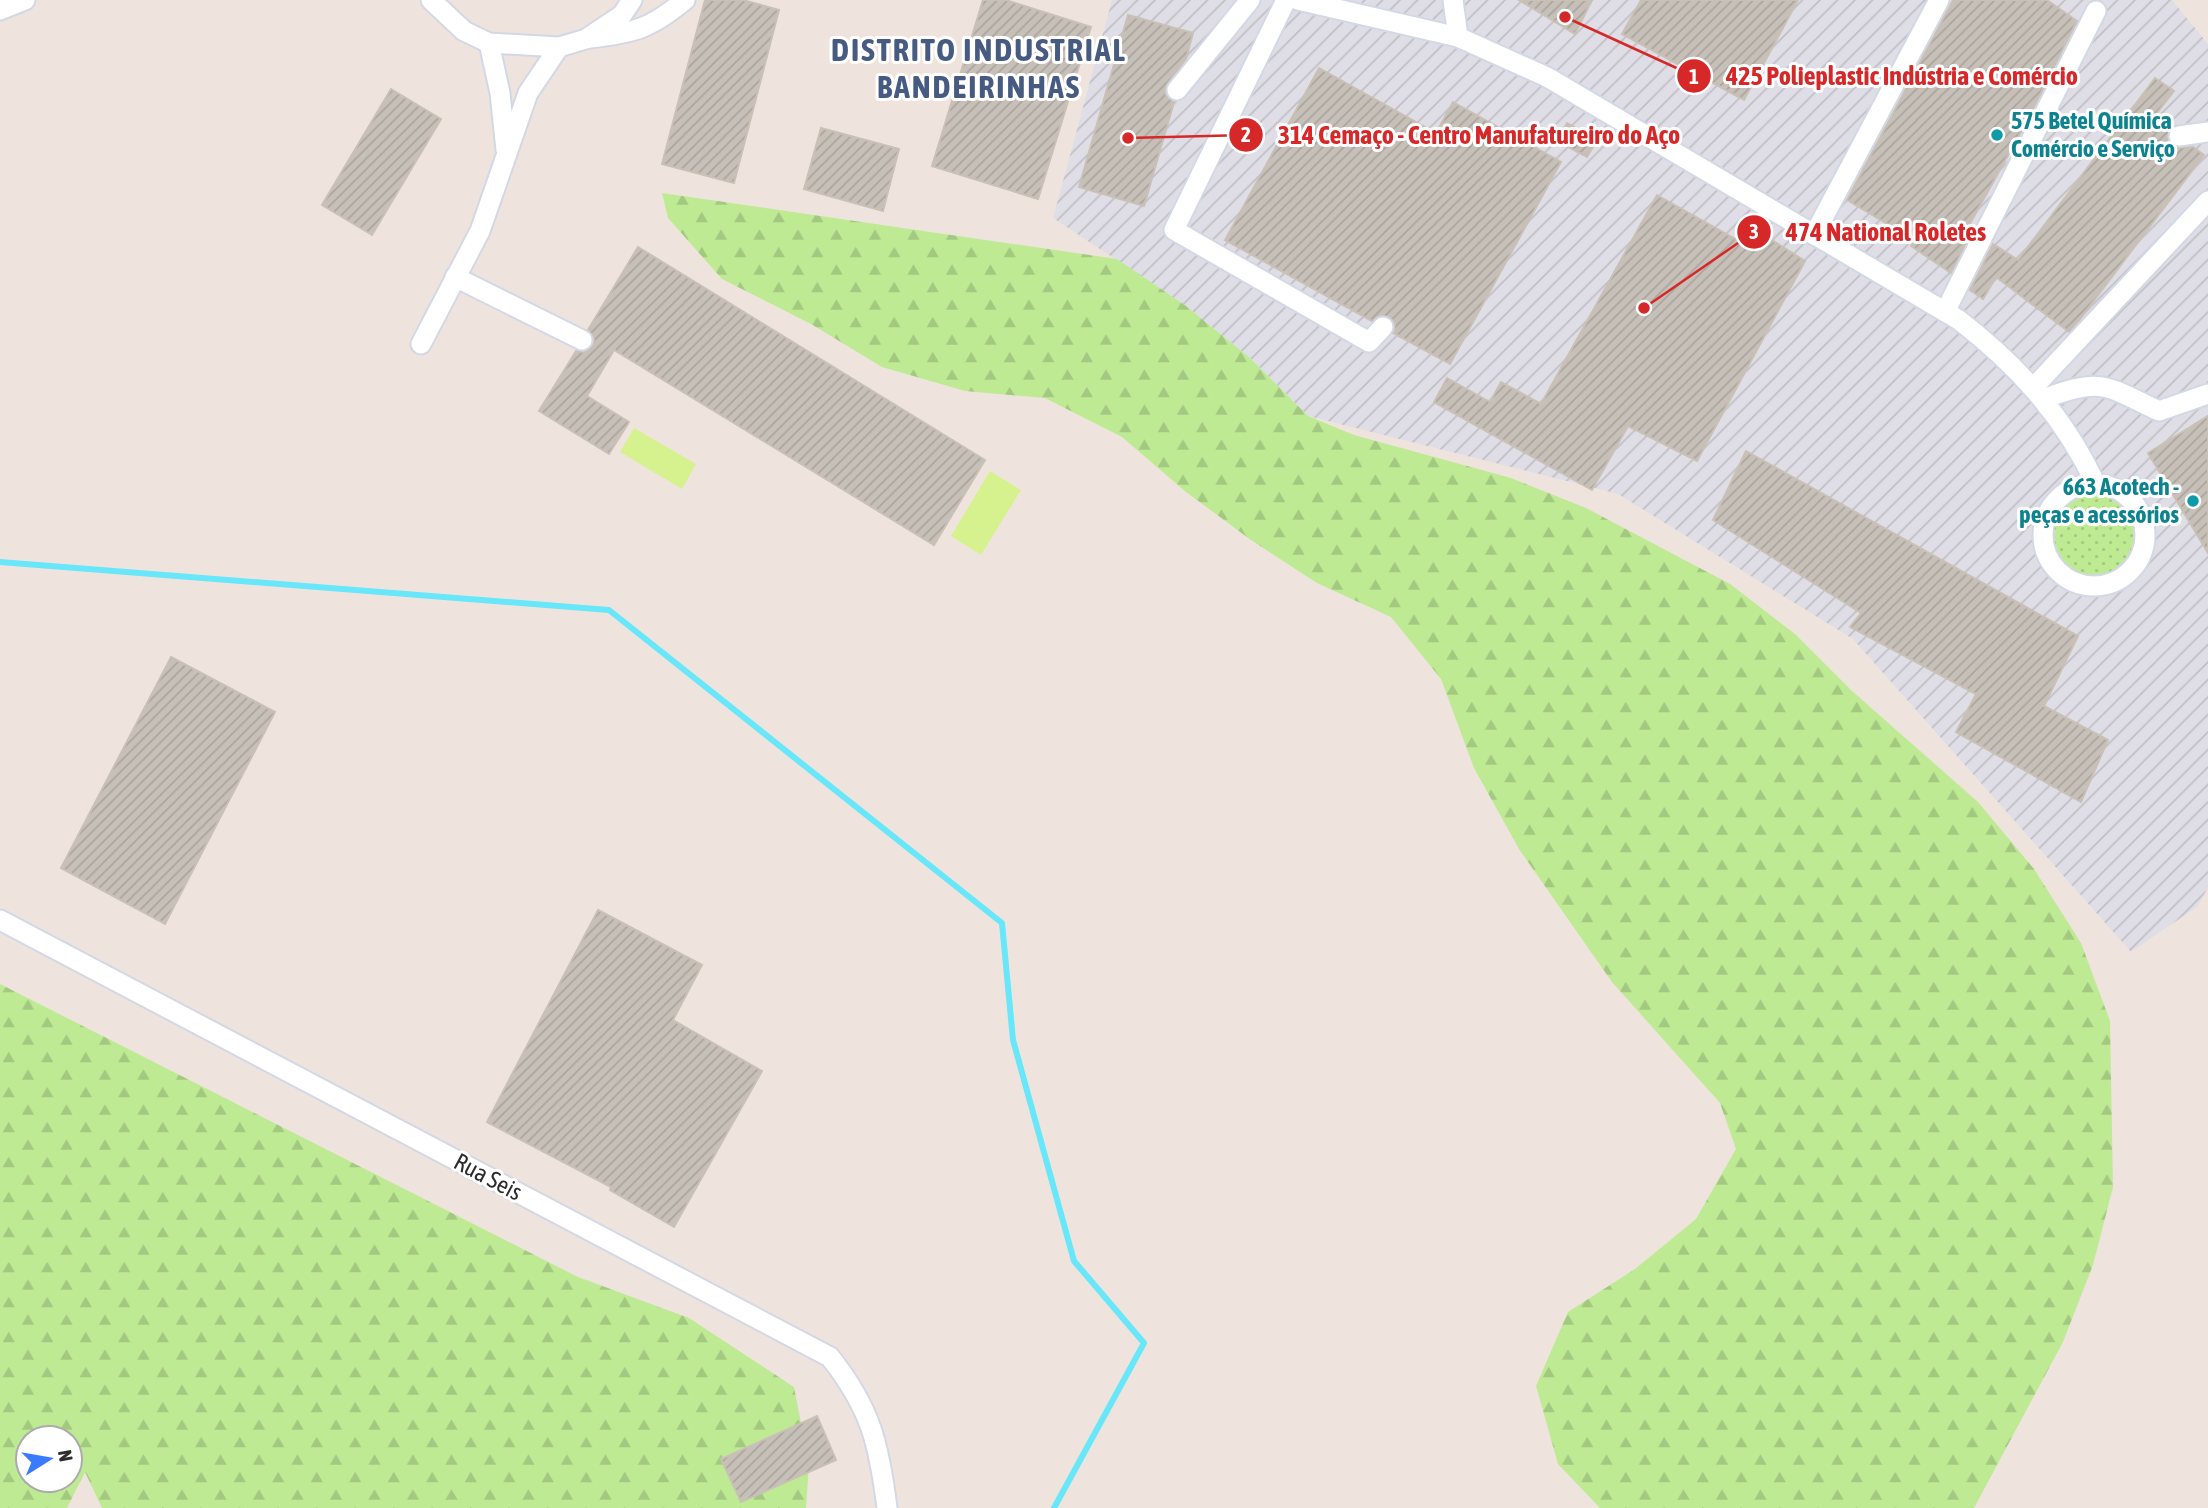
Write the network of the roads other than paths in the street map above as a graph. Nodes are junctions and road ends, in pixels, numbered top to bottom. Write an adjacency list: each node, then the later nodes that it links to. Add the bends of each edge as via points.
1 (25, 0): 10 (street)
2 (431, 0): 14 (street, via 464,31)
3 (632, 0): 13 (street, via 622,15)
4 (685, 0): 13 (street, via 659,22)
5 (1250, 0): 16 (street)
6 (1286, 0): 24 (street, via 1174,230 1370,342)
7 (1298, 0): 12 (street)
8 (1453, 0): 12 (street)
9 (1939, 0): 21 (street)
10 (0, 10)
11 (2096, 11): 23 (street)
12 (1458, 37): 21 (street, via 1547,77)
13 (586, 39): 15 (street)
14 (489, 43): 15 (street); 19 (street)
15 (559, 47): 19 (street, via 527,93)
16 (1177, 90)
17 (2208, 132): 18 (street)
18 (2179, 136)
19 (507, 158): 22 (street, via 480,231)
20 (2208, 201): 27 (street)
21 (1814, 235): 23 (street)
22 (454, 278): 25 (street); 26 (street)
23 (1945, 312): 27 (street, via 2003,354)
24 (1383, 327)
25 (582, 340)
26 (421, 344)
27 (2038, 394): 28 (street, via 2082,384 2109,387 2159,411); 29 (street, via 2080,452)
28 (2208, 394)
29 (2095, 483): 29 (street, via 2062,494 2044,523 2047,558 2071,582 2087,586 2103,586 2132,570 2145,540 2138,508 2112,487)
30 (0, 920): 31 (street, Rua Seis, via 830,1357 871,1424 879,1447)
31 (887, 1508)

